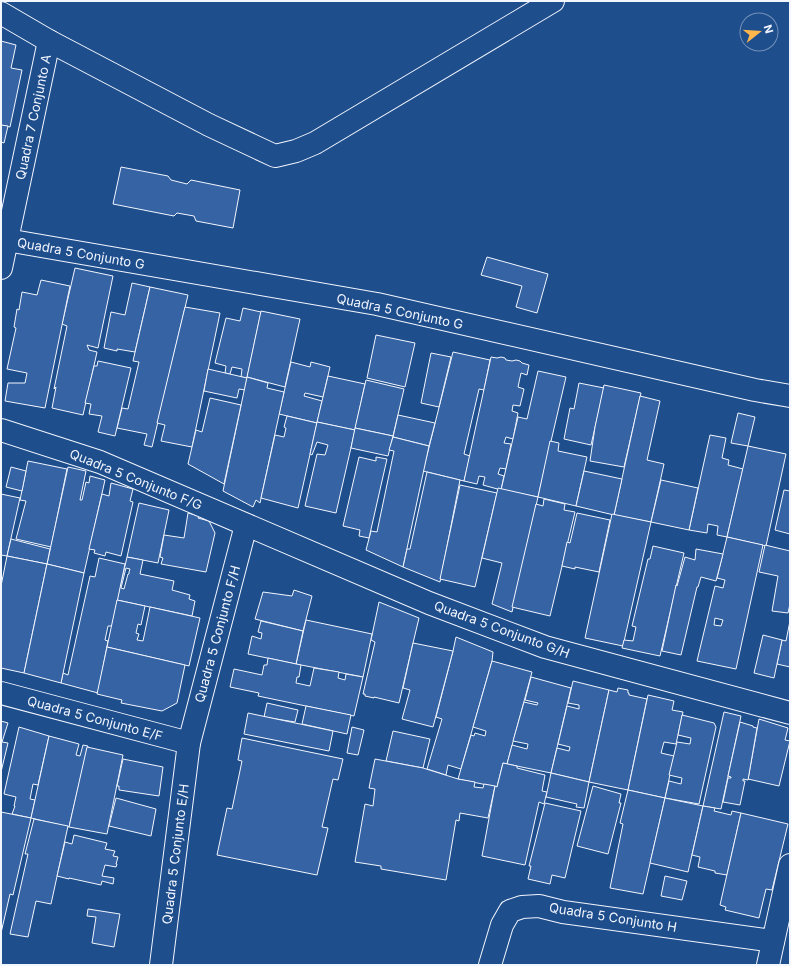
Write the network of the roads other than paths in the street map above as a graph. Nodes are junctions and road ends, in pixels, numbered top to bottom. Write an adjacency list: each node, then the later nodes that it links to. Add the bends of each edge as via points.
1 (553, 1): 3 (street, via 315,143 296,152 275,156 209,125)
2 (1, 13): 3 (street, Quadra 7 Conjunto A)
3 (49, 41): 4 (street, Quadra 7 Conjunto A)
4 (4, 240): 5 (street, Quadra 7 Conjunto A); 6 (street, Quadra 5 Conjunto G, via 376,304)
5 (1, 268)
6 (790, 396)
7 (1, 430): 8 (street, Quadra 5 Conjunto F/G, via 100,462)
8 (246, 525): 10 (street, Quadra 5 Conjunto G/H, via 429,602 545,647); 11 (street, Quadra 5 Conjunto F/H)
9 (1, 693): 11 (street, Quadra 5 Conjunto E/F)
10 (790, 713)
11 (189, 743): 14 (street, Quadra 5 Conjunto E/H)
12 (790, 865): 13 (street)
13 (773, 941): 15 (street, Quadra 5 Conjunto H, via 563,912 539,906 510,911 502,925); 16 (street)
14 (161, 965)
15 (490, 965)
16 (768, 965)

